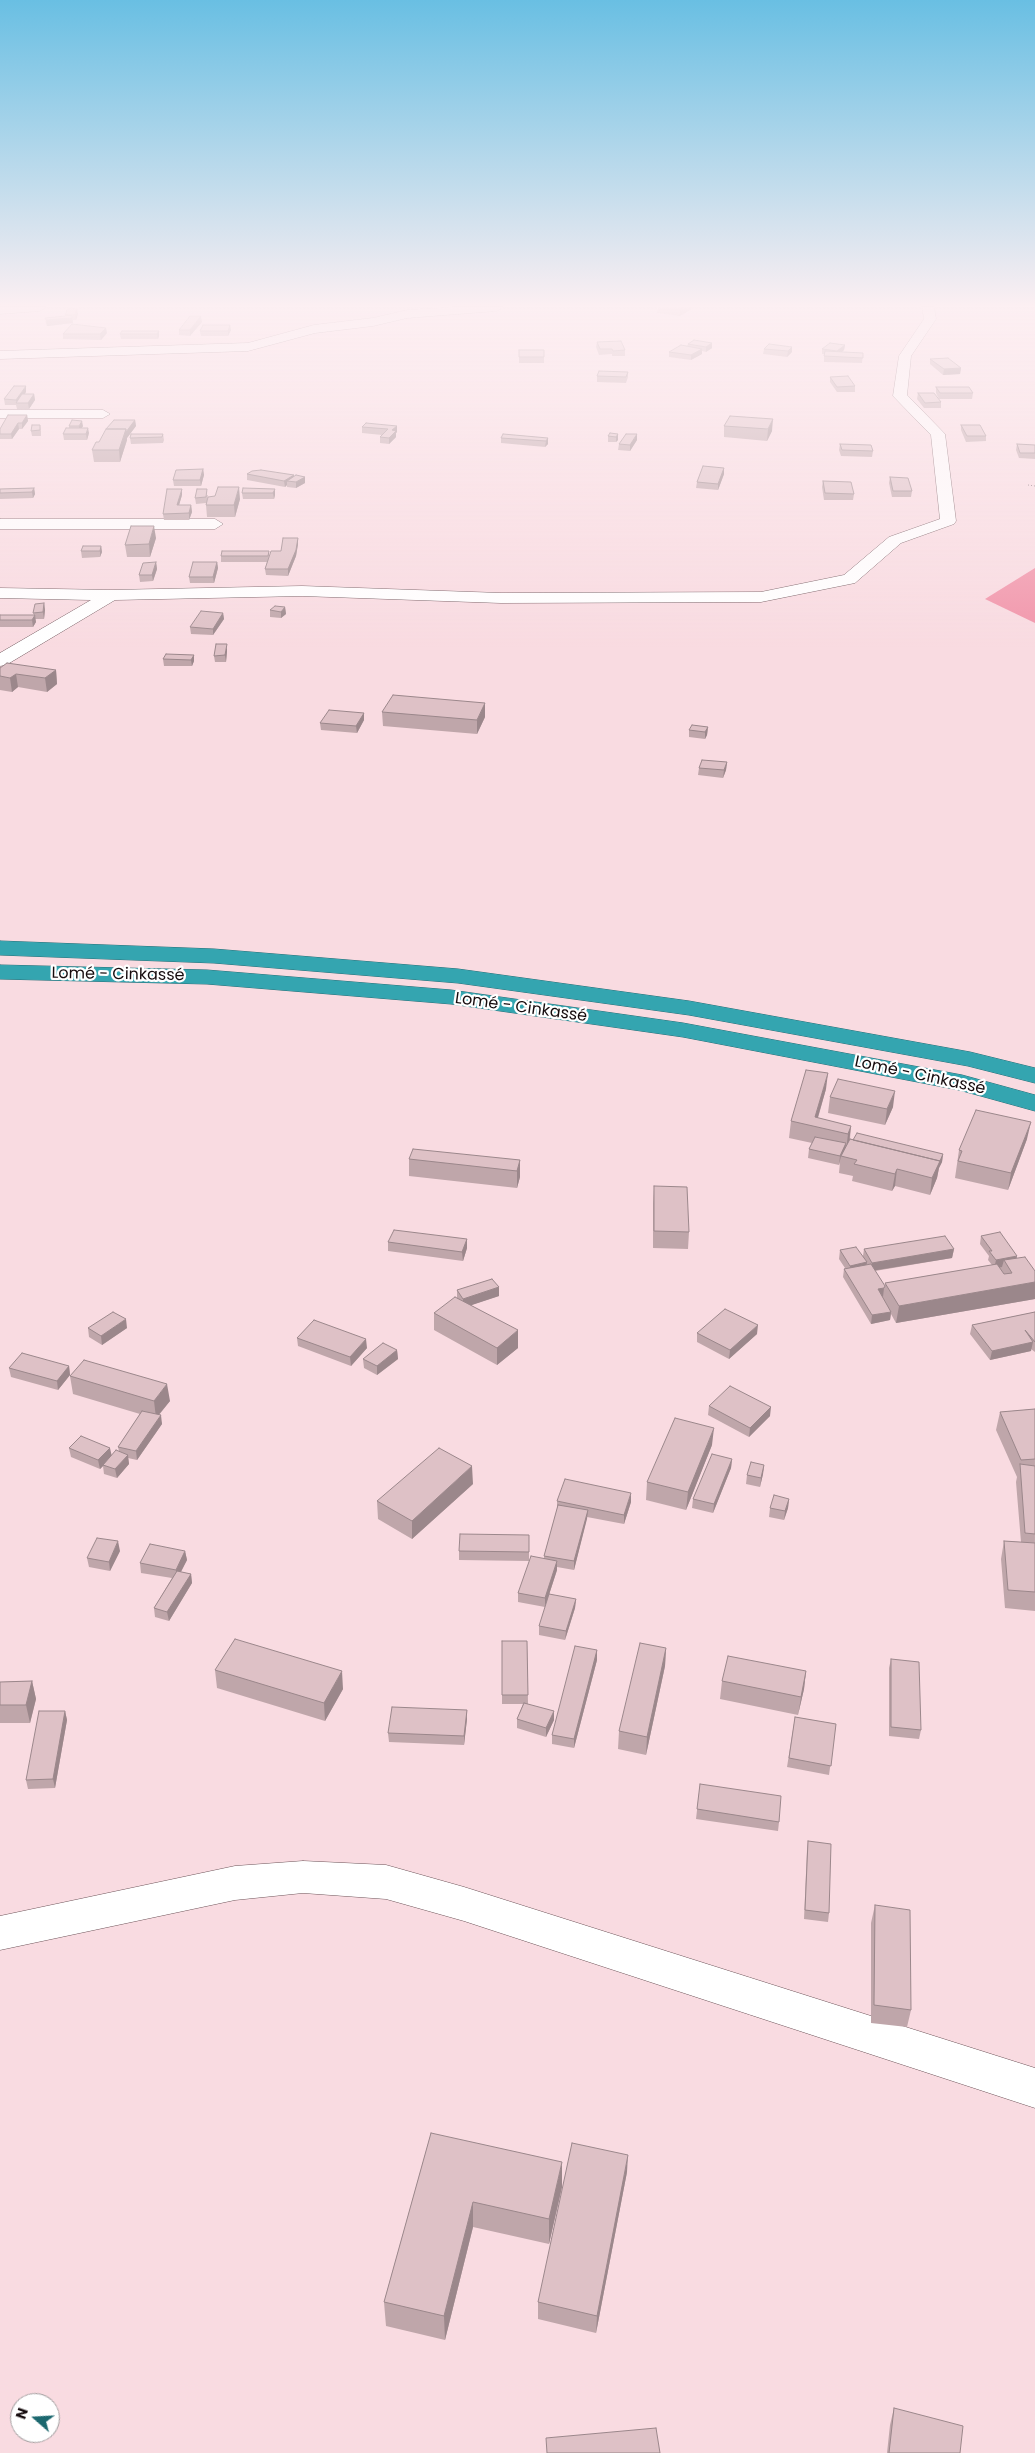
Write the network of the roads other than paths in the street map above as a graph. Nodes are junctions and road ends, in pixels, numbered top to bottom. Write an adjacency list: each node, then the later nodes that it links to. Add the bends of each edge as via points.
1 (925, 421): 5 (street, via 938,434 948,521 895,540 849,579 761,597 501,598 302,591)
2 (0, 524): 3 (street)
3 (215, 524)
4 (0, 593): 5 (street)
5 (112, 595): 6 (street)
6 (0, 661)
7 (0, 948): 9 (highway, Lomé - Cinkassé, via 214,956 458,976 689,1008)
8 (0, 972): 11 (highway, Lomé - Cinkassé, via 207,977 451,998 683,1030)
9 (970, 1059): 10 (highway, Lomé - Cinkassé); 11 (highway)
10 (1035, 1076)
11 (962, 1083): 12 (highway, Lomé - Cinkassé)
12 (1035, 1103)
13 (0, 1933): 14 (street, via 235,1883 303,1877 386,1882 464,1904)
14 (1035, 2088)

